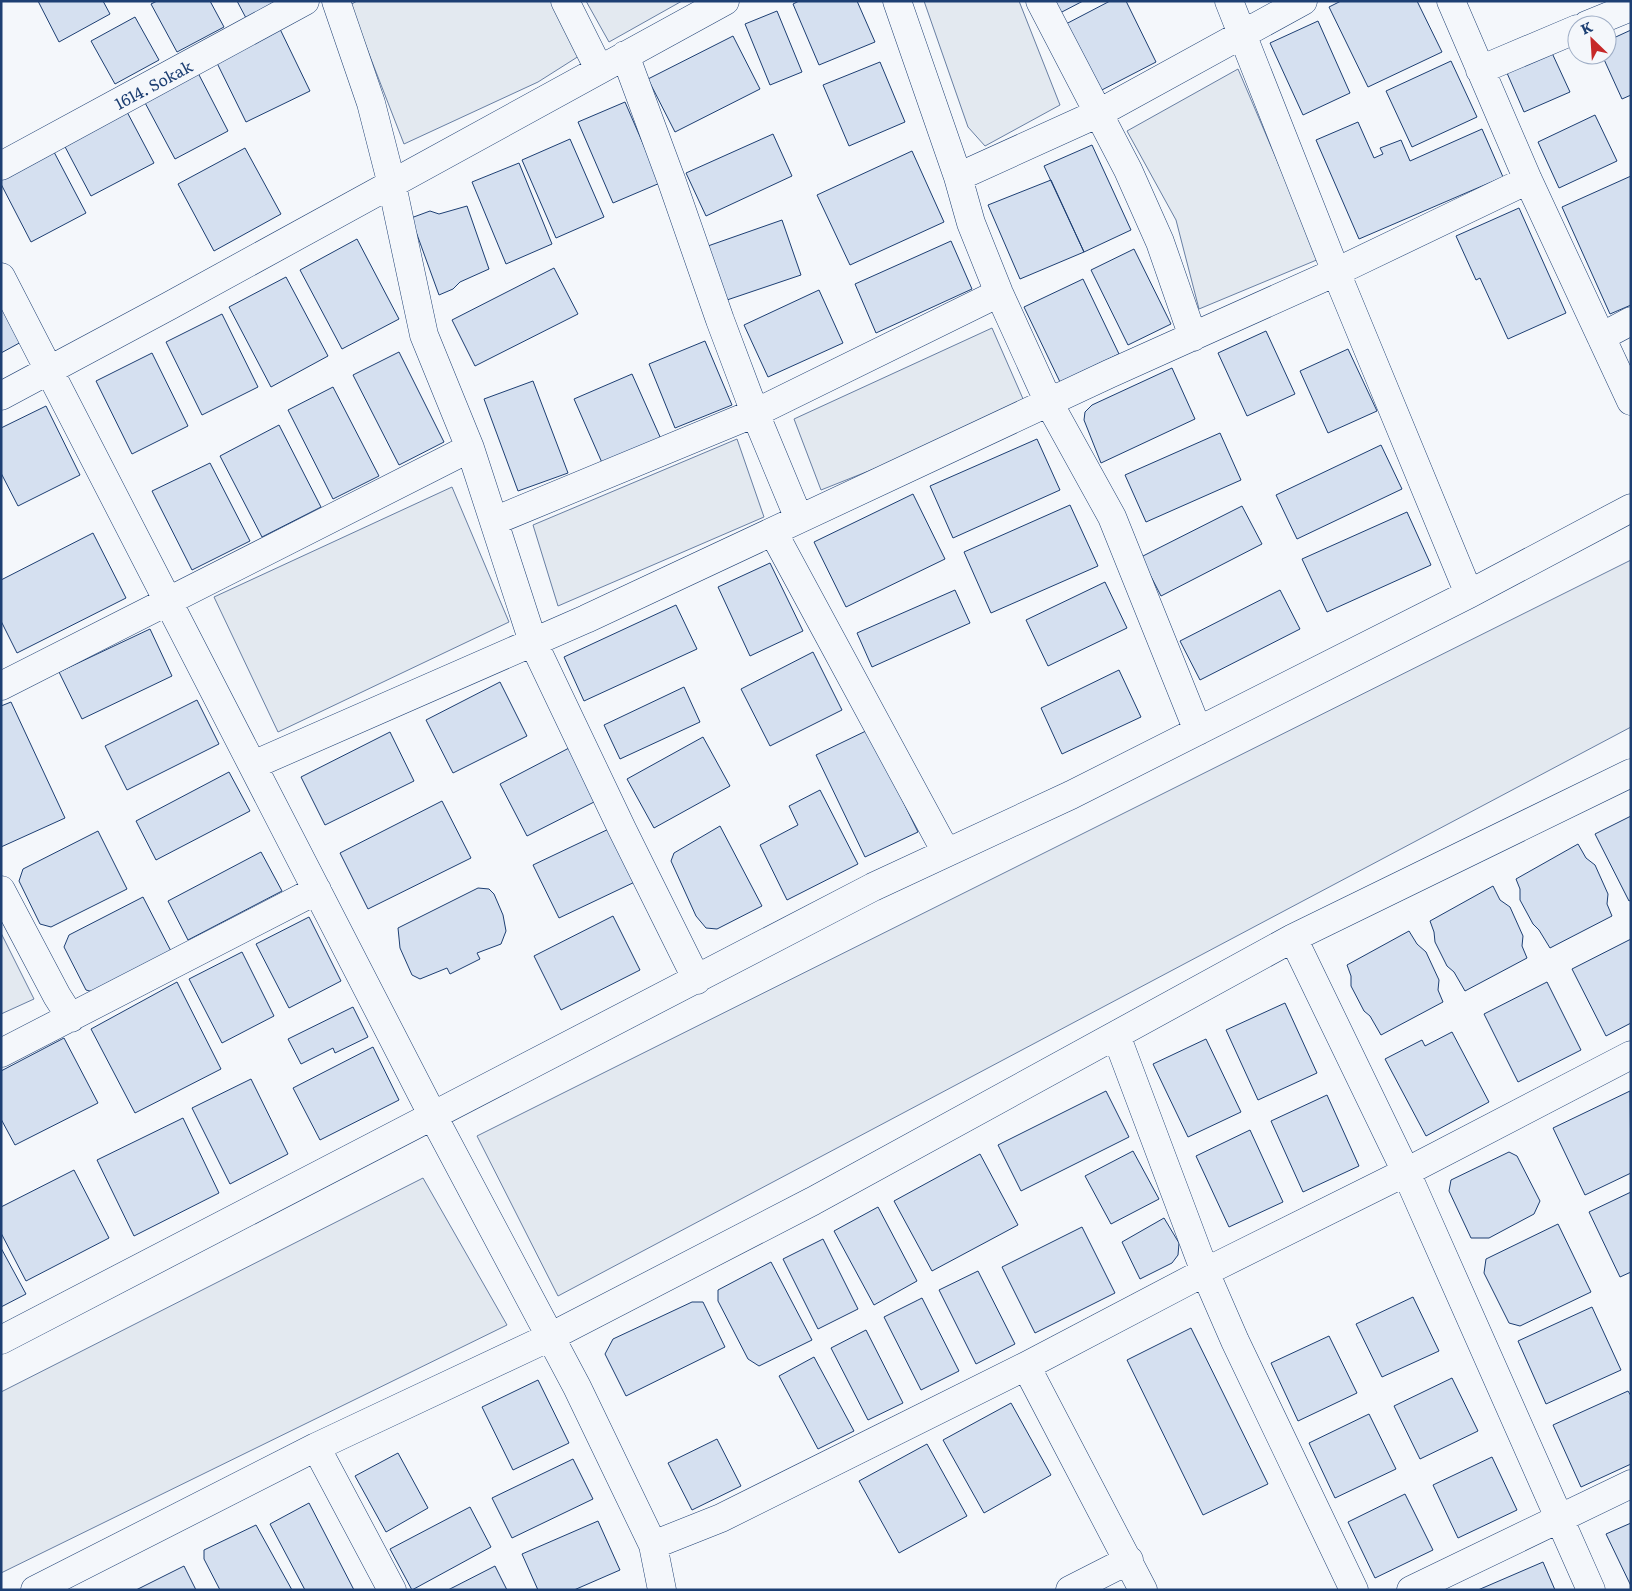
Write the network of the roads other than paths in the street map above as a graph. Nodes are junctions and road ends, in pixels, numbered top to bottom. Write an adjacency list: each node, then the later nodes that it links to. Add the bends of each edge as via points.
1 (306, 1): 18 (street, 1614. Sokak)
2 (336, 1): 21 (street, via 371,103)
3 (565, 1): 15 (street)
4 (724, 1): 14 (street)
5 (897, 1): 19 (street)
6 (1040, 1): 17 (street)
7 (1229, 1): 13 (street)
8 (1303, 1): 13 (street)
9 (1451, 1): 16 (street)
10 (1631, 7): 11 (street)
11 (1611, 15)
12 (1567, 33): 16 (street)
13 (1242, 34): 17 (street); 22 (street)
14 (625, 55): 15 (street); 32 (street)
15 (599, 69): 21 (street)
16 (1480, 70): 20 (street)
17 (1099, 113): 19 (street); 26 (street, via 1160,242)
18 (1, 166)
19 (958, 177): 24 (street, via 971,224)
20 (1528, 180): 22 (street); 27 (street)
21 (392, 185): 28 (street); 33 (street, via 424,335)
22 (1336, 272): 26 (street); 38 (street)
23 (1, 277): 28 (street)
24 (1000, 293): 31 (street); 32 (street)
25 (1631, 321): 27 (street)
26 (1193, 337): 31 (street)
27 (1601, 337): 30 (street)
28 (50, 370): 29 (street); 39 (street)
29 (1, 396)
30 (1631, 401)
31 (1049, 403): 35 (street); 42 (street, via 1112,517)
32 (756, 413): 35 (street); 36 (street)
33 (470, 448): 36 (street); 39 (street)
34 (1631, 508): 38 (street)
35 (800, 519): 37 (street)
36 (494, 521): 40 (street)
37 (774, 532): 40 (street); 45 (street)
38 (1468, 594): 42 (street)
39 (169, 601): 41 (street); 43 (street)
40 (533, 642): 43 (street); 49 (street)
41 (1, 686)
42 (1198, 731): 45 (street, via 1071,795)
43 (253, 766): 47 (street)
44 (1631, 773): 48 (street)
45 (946, 852): 49 (street)
46 (1, 890): 50 (street)
47 (317, 890): 50 (street); 54 (street)
48 (1293, 938): 51 (street); 55 (street)
49 (697, 980): 54 (street)
50 (71, 1018): 52 (street)
51 (1116, 1035): 56 (street); 57 (street, via 813,1201)
52 (1, 1053)
53 (1631, 1055): 55 (street)
54 (433, 1116): 57 (street); 58 (street)
55 (1406, 1172): 56 (street); 62 (street)
56 (1205, 1272): 59 (street); 70 (street)
57 (550, 1337): 60 (street); 63 (street)
58 (1, 1340)
59 (1026, 1366): 63 (street, via 720,1518); 64 (street)
60 (316, 1447): 65 (street); 66 (street)
61 (1631, 1484): 62 (street)
62 (1560, 1517): 71 (street); 72 (street)
63 (653, 1545): 67 (street)
64 (1129, 1560): 68 (street); 69 (street)
65 (36, 1590)
66 (392, 1590)
67 (662, 1590)
68 (1070, 1590)
69 (1143, 1590)
70 (1354, 1590)
71 (1411, 1590)
72 (1592, 1590)

